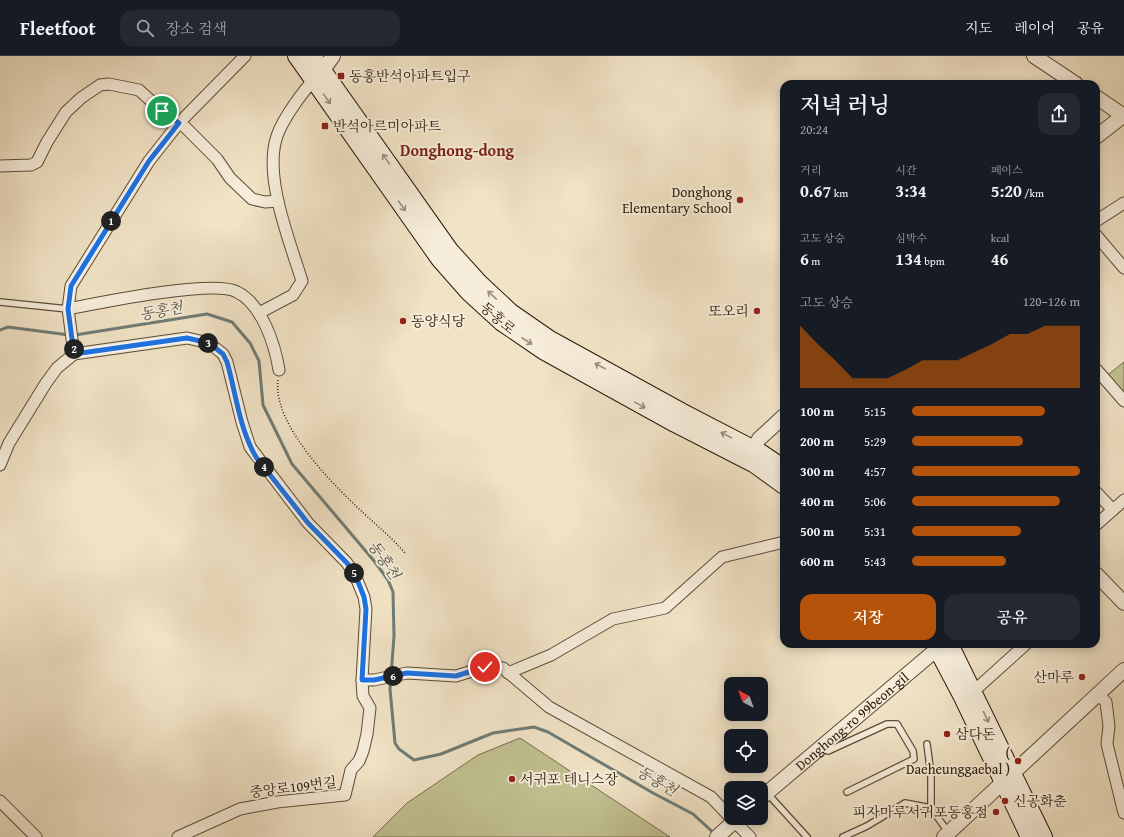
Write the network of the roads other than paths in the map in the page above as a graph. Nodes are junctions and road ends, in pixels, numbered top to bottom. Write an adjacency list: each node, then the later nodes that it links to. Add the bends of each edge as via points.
1 (245, 56): 10 (street)
2 (296, 56): 6 (main road, 동홍로)
3 (313, 56): 6 (main road, 동홍로)
4 (333, 56): 6 (street)
5 (1034, 56): 7 (street)
6 (318, 75): 13 (street, via 299,98 277,136 274,158); 26 (main road, 동홍로, via 450,250 511,312 550,339 681,411)
7 (1070, 80)
8 (1100, 100): 9 (street)
9 (1124, 116): 11 (street)
10 (179, 123): 12 (street, via 139,90 109,84 100,85 80,98 66,112 37,162 31,165); 13 (street, via 217,159 230,178 252,199); 20 (street, via 149,161 71,286)
11 (1100, 134)
12 (0, 166)
13 (278, 201): 19 (street, via 302,281 293,295)
14 (1124, 203): 15 (street)
15 (1100, 218)
16 (1100, 240): 17 (street)
17 (1124, 268)
18 (0, 302): 20 (lane)
19 (259, 313): 20 (street, via 238,292 224,288 157,293); 22 (street, via 270,335)
20 (69, 314): 21 (street)
21 (74, 349): 27 (street, via 46,383 9,443); 42 (street, via 187,338 209,343 223,354 250,447 308,523 355,574 366,609)
22 (279, 370)
23 (1100, 382): 24 (street)
24 (1124, 401)
25 (780, 420): 26 (street, via 759,439)
26 (750, 455): 28 (main road, 동홍로); 29 (main road, 동홍로, via 755,465)
27 (0, 465)
28 (780, 466)
29 (780, 483)
30 (1100, 496): 32 (street)
31 (1124, 500): 32 (street)
32 (1112, 510): 33 (street)
33 (1100, 521)
34 (780, 543): 41 (street, via 722,557 665,608 613,619 551,654)
35 (1100, 580): 36 (street)
36 (1121, 594)
37 (937, 648): 46 (street, Donghong-ro 99beon-gil)
38 (943, 648): 43 (main road)
39 (1021, 648): 43 (street)
40 (1124, 670): 44 (street)
41 (508, 673): 42 (street, via 503,668 485,667 456,676 407,673); 53 (street, via 549,707 711,797)
42 (362, 680): 59 (street, 중앙로109번길, via 363,696 370,708 367,734 361,756 351,770 345,795 240,808)
43 (968, 694): 47 (main road, one-way to 47)
44 (1098, 694): 47 (street); 54 (street, via 1106,702 1108,744)
45 (927, 744): 52 (lane, via 931,775)
46 (820, 748): 48 (lane, via 828,751 887,724 897,724 913,751 914,759); 49 (street, Donghong-ro 99beon-gil)
47 (1008, 779): 57 (street); 64 (main road); 65 (main road)
48 (847, 792)
49 (768, 793)
50 (768, 800): 62 (lane)
51 (0, 801): 58 (street)
52 (931, 808): 57 (lane); 63 (lane, via 905,804)
53 (724, 811)
54 (1124, 813)
55 (728, 825): 60 (street)
56 (737, 825): 61 (street)
57 (946, 835)
58 (36, 837)
59 (178, 837)
60 (717, 837)
61 (750, 837)
62 (807, 837)
63 (843, 837)
64 (1029, 837)
65 (1044, 837)

